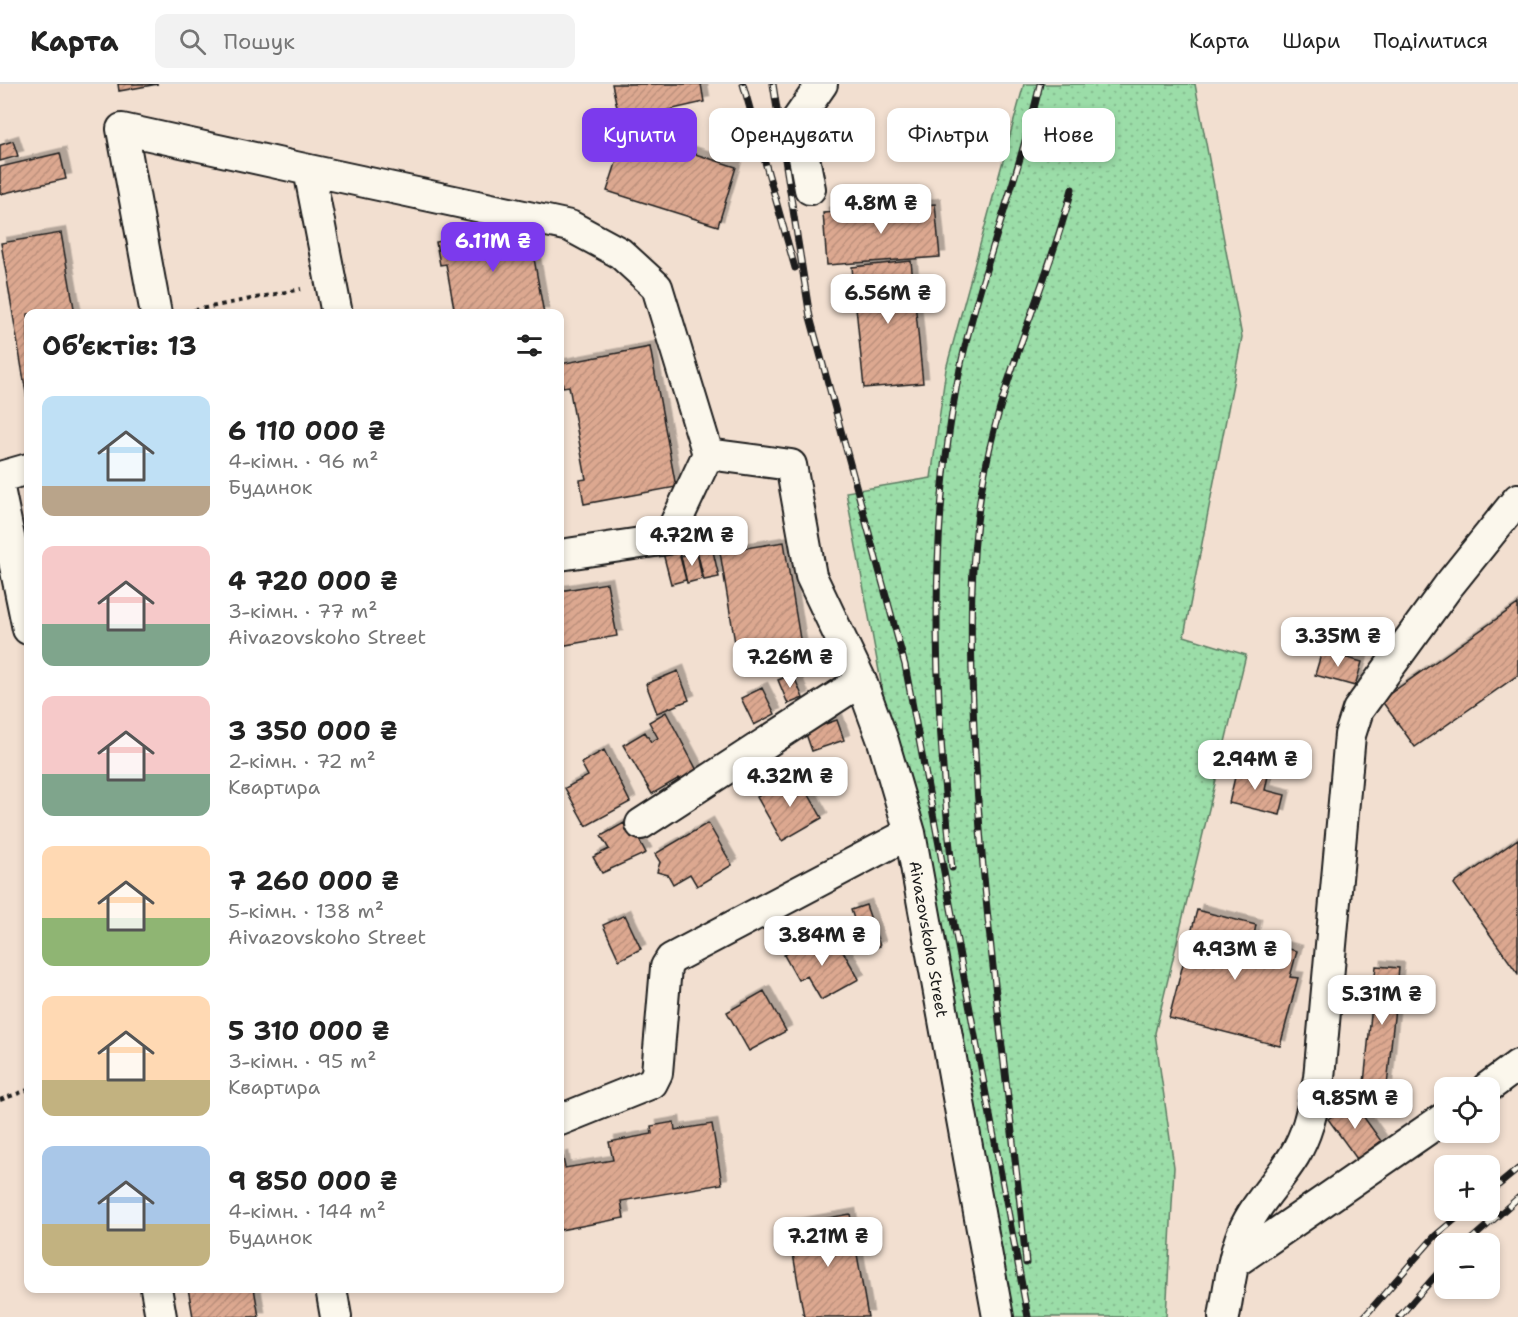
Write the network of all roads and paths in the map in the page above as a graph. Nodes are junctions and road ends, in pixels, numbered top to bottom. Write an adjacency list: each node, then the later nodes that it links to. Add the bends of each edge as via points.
1 (822, 84): 3 (street, via 797,120)
2 (309, 170): 4 (street); 5 (street, via 122,129); 8 (street, via 570,226 620,253 657,287)
3 (810, 189)
4 (331, 283): 6 (path); 7 (street)
5 (155, 309)
6 (200, 309)
7 (336, 309)
8 (708, 454): 13 (street, via 668,539); 15 (street, Aivazovskoho Street, via 791,465 811,576)
9 (24, 470): 10 (street)
10 (0, 477)
11 (0, 493): 14 (street)
12 (1518, 499): 24 (street, via 1449,585 1358,710 1350,735 1319,1078 1311,1118 1294,1156 1257,1206)
13 (564, 554)
14 (24, 610)
15 (861, 681): 16 (street); 17 (street, Aivazovskoho Street)
16 (641, 824)
17 (910, 832): 22 (street, via 671,958 666,967 657,1073 652,1083); 29 (street, Aivazovskoho Street)
18 (1518, 1065): 19 (street)
19 (1500, 1078)
20 (24, 1091): 21 (path)
21 (0, 1100)
22 (564, 1118)
23 (1434, 1125): 24 (street)
24 (1234, 1263): 30 (street)
25 (157, 1293): 27 (street)
26 (332, 1293): 28 (street)
27 (161, 1317)
28 (336, 1317)
29 (998, 1317)
30 (1224, 1317)

